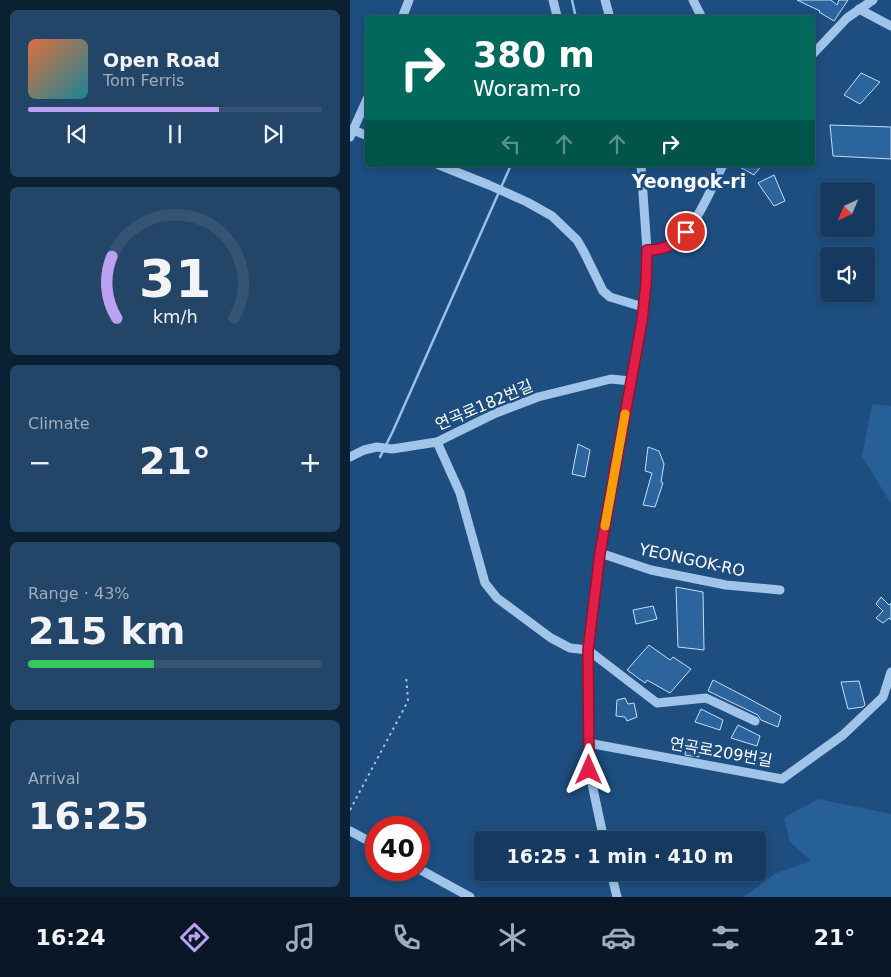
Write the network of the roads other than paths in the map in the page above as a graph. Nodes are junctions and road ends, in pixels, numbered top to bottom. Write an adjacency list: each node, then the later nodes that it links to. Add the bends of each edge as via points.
1 (409, 0): 7 (street)
2 (553, 0): 8 (street)
3 (605, 0): 9 (street)
4 (693, 0): 10 (street)
5 (873, 0): 6 (street)
6 (859, 9): 11 (street); 12 (street)
7 (403, 15)
8 (557, 15)
9 (609, 15)
10 (700, 15)
11 (891, 26)
12 (815, 52)
13 (365, 103): 14 (street)
14 (352, 133): 15 (street)
15 (365, 135)
16 (444, 167): 20 (street, via 528,202 552,216 576,240 603,291 610,297)
17 (641, 167): 19 (street)
18 (722, 167): 19 (street, via 686,232 666,248)
19 (647, 250): 20 (street)
20 (643, 307): 21 (street)
21 (631, 382): 22 (street, 연곡로182번길, via 611,379 538,397); 24 (street)
22 (436, 442): 23 (street, 연곡로182번길, via 392,449 377,447); 26 (street, via 460,493 485,583 497,598 551,638 570,648)
23 (350, 458)
24 (600, 553): 25 (street, YEONGOK-RO, via 651,570 726,585); 26 (street)
25 (780, 590)
26 (588, 650): 28 (street, via 657,703 706,698); 29 (street)
27 (891, 672): 29 (street, 연곡로209번길, via 883,697 843,735 782,779)
28 (755, 720)
29 (588, 743): 31 (street, via 589,770)
30 (350, 830): 32 (street)
31 (602, 831)
32 (365, 839)
33 (430, 874): 35 (street)
34 (614, 881): 36 (street)
35 (470, 897)
36 (618, 897)

